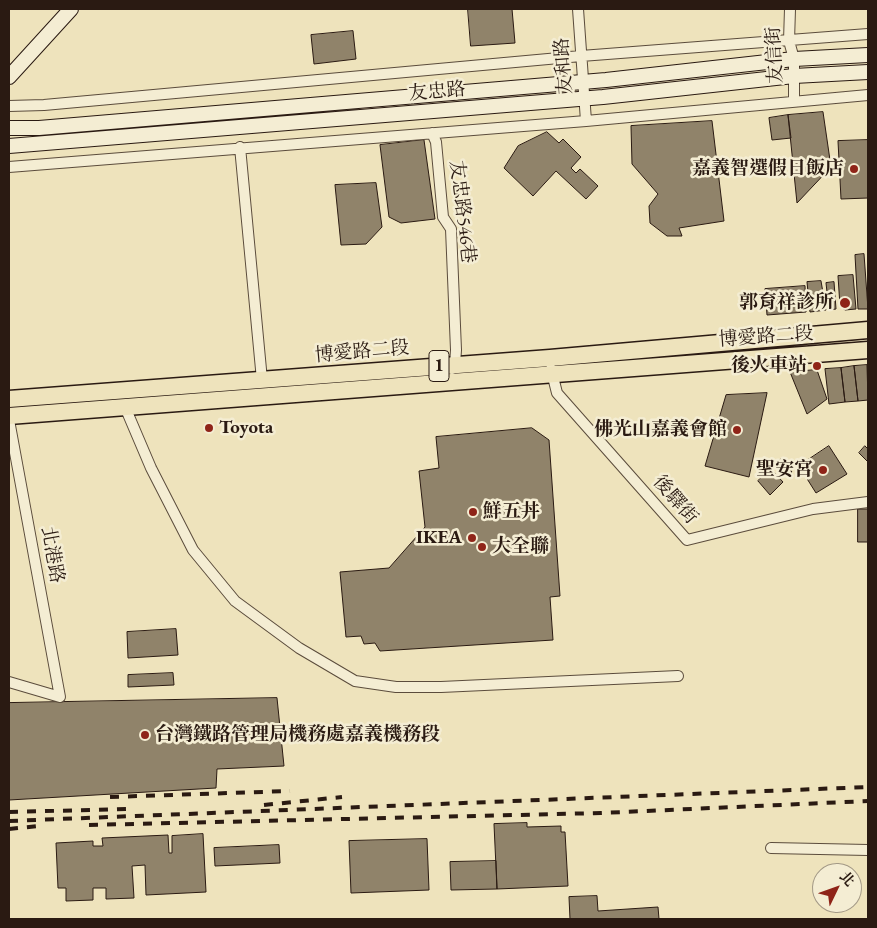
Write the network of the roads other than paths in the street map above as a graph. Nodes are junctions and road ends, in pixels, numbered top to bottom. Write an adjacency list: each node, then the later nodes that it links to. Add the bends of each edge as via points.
1 (71, 9): 11 (street)
2 (578, 9): 7 (street, 友和路)
3 (790, 9): 5 (street, 友信街)
4 (868, 34): 5 (street, 友忠路)
5 (789, 41): 7 (street, 友忠路); 8 (street, 友信街)
6 (868, 55): 8 (street, 友忠路)
7 (581, 56): 12 (street, 友和路); 16 (street, 友忠路)
8 (794, 60): 10 (street, 友信街); 12 (street, 友忠路)
9 (868, 72): 10 (street, 友忠路)
10 (794, 76): 14 (street, 友忠路); 15 (street, 友信街)
11 (9, 77)
12 (582, 82): 14 (street, 友和路); 18 (street, 友忠路)
13 (868, 95): 15 (street)
14 (583, 98): 17 (street, 友和路); 20 (street, 友忠路)
15 (794, 100): 17 (street)
16 (9, 106)
17 (586, 121): 19 (street)
18 (9, 128)
19 (432, 132): 21 (street); 26 (street, 友忠路546巷, via 436,142 443,216 450,229)
20 (9, 146)
21 (240, 147): 22 (street); 28 (street)
22 (9, 167)
23 (868, 330): 25 (main road, 博愛路二段 / 1)
24 (868, 350): 27 (main road, 博愛路二段 / 1)
25 (550, 358): 26 (main road, 博愛路二段 / 1); 27 (street, 後驛街)
26 (455, 364): 28 (main road, 博愛路二段 / 1); 29 (street)
27 (551, 375): 29 (main road, 博愛路二段 / 1); 33 (street, 後驛街, via 557,392 687,540 813,509)
28 (262, 380): 30 (main road, 博愛路二段 / 1)
29 (442, 383): 31 (main road, 博愛路二段 / 1)
30 (9, 399)
31 (125, 407): 32 (main road, 博愛路二段 / 1); 34 (street, via 150,468 193,550 234,601 299,648 355,681 441,687)
32 (9, 418): 35 (street, 北港路, via 60,697)
33 (868, 502)
34 (678, 676)
35 (9, 682)
36 (771, 848): 37 (street)
37 (868, 850)

